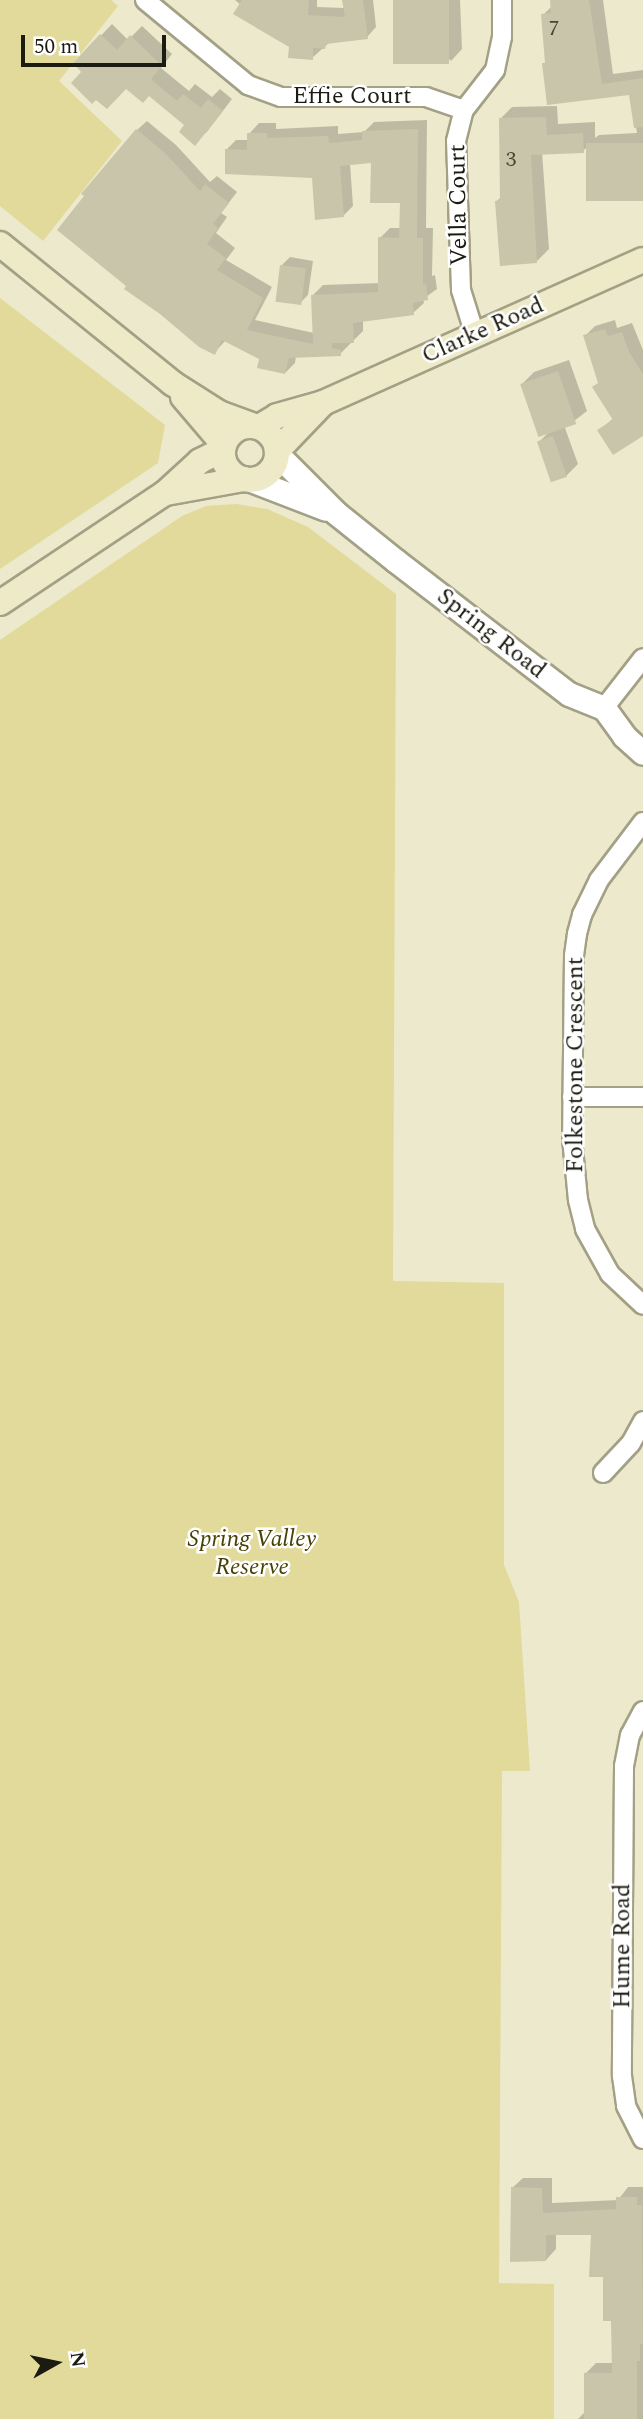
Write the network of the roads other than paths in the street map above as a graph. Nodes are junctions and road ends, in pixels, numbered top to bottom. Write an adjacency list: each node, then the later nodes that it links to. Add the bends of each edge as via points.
1 (145, 0): 3 (street, Effie Court, via 248,85 281,97 426,97)
2 (502, 0): 3 (street, Vella Court, via 502,37 495,70)
3 (464, 110): 6 (street, Vella Court, via 456,141 460,270 464,306)
4 (0, 244): 7 (main road)
5 (640, 268): 6 (main road, Clarke Road)
6 (475, 335): 8 (main road, Clarke Road)
7 (172, 383): 9 (main road, via 219,413); 10 (main road)
8 (323, 403): 9 (main road, Clarke Road, via 297,408); 11 (main road, Clarke Road)
9 (256, 427): 10 (main road, via 236,430); 11 (main road, via 271,437)
10 (224, 447): 12 (main road, via 226,465); 13 (main road, via 200,461)
11 (277, 453): 12 (main road, via 269,472); 14 (street, Spring Road)
12 (247, 479): 13 (main road); 14 (street, Spring Road)
13 (165, 493): 15 (main road)
14 (336, 513): 17 (street, Spring Road, via 562,689)
15 (0, 603)
16 (643, 659): 17 (street)
17 (604, 708): 18 (street, Spring Road)
18 (643, 753)
19 (643, 822): 20 (street, Folkestone Crescent, via 599,880 577,934)
20 (572, 1097): 21 (street); 22 (street, Folkestone Crescent, via 574,1168 585,1229 610,1274)
21 (643, 1097)
22 (643, 1305)
23 (643, 1421): 24 (street, via 631,1443)
24 (603, 1473)
25 (643, 1712): 26 (street, Hume Road, via 630,1735 624,1766 622,2068 626,2106)
26 (643, 2139)

